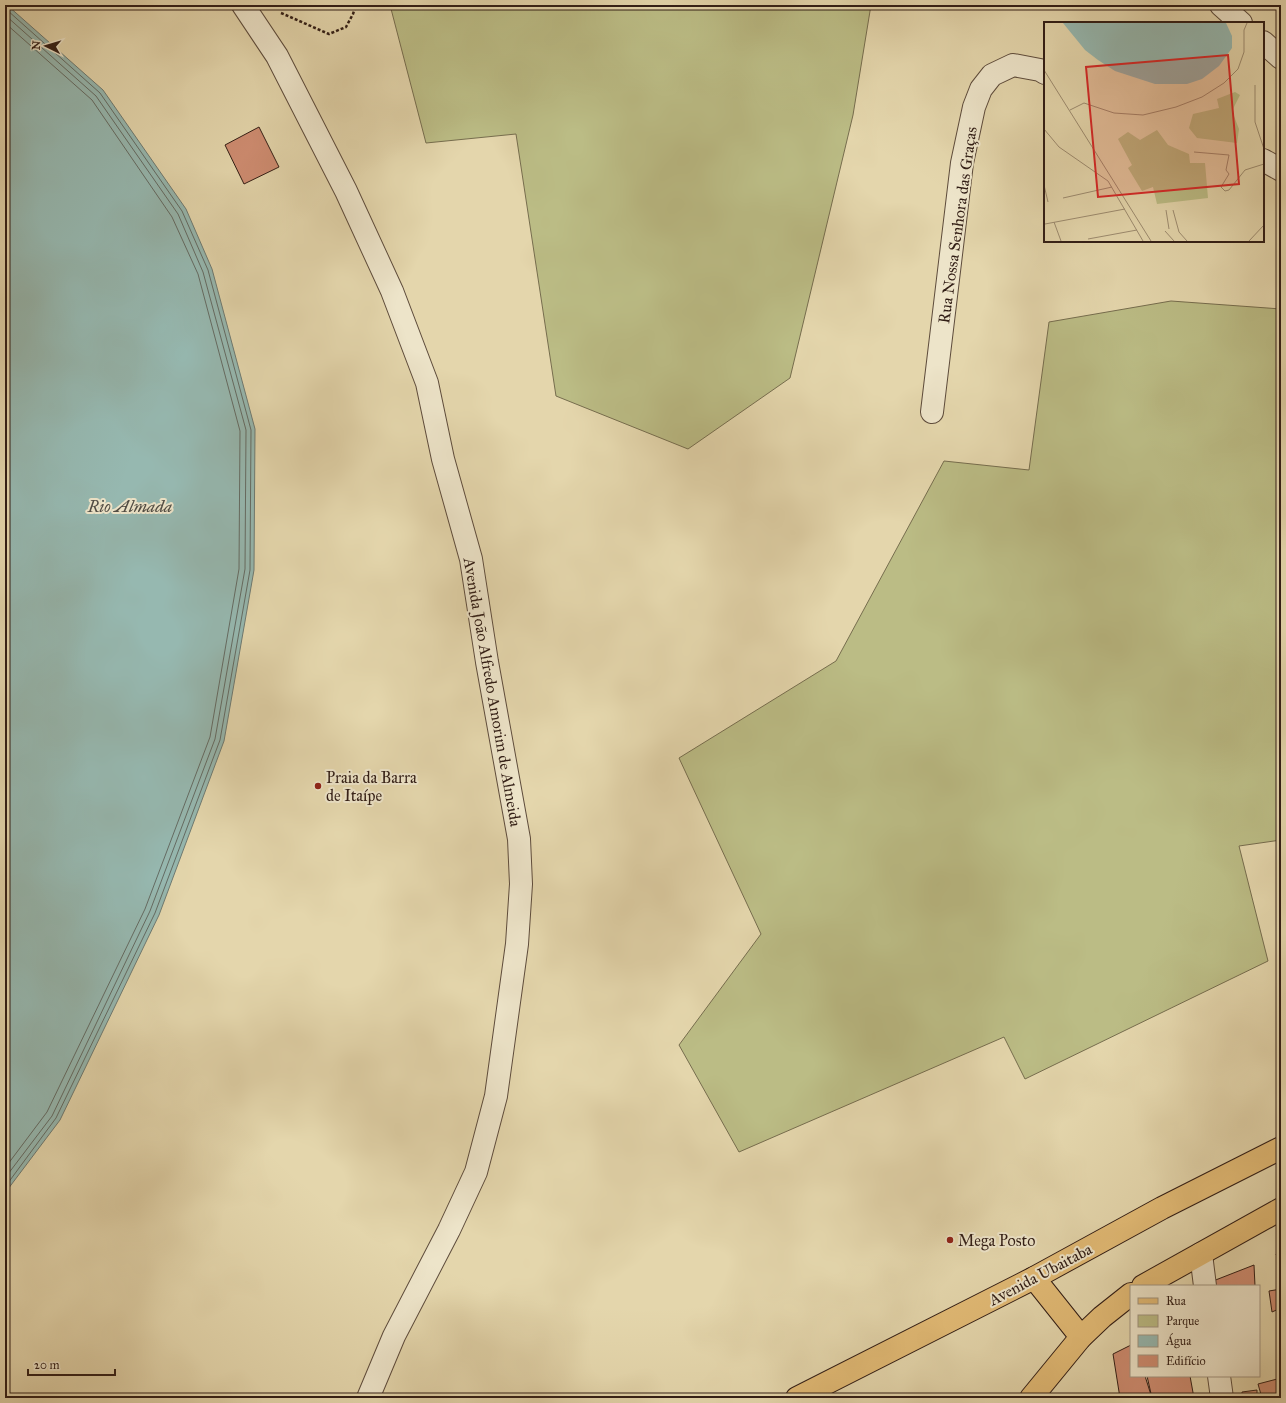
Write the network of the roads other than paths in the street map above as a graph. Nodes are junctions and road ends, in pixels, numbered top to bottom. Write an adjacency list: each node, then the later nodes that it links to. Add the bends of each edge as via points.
1 (243, 5): 19 (street, Avenida João Alfredo Amorim de Almeida, via 277,56 346,191 392,291 427,383 470,559 519,839 521,884 517,944 496,1096 476,1172 394,1336)
2 (1221, 5): 3 (street)
3 (1240, 22)
4 (1264, 43): 5 (street)
5 (1281, 58)
6 (1044, 72): 9 (street, Rua Nossa Senhora das Graças, via 1013,65 992,76 981,89 974,107 962,163)
7 (1264, 161): 8 (street)
8 (1281, 170)
9 (932, 412)
10 (1281, 1148): 13 (main road, Avenida Ubaitaba, via 1162,1208)
11 (1281, 1209): 12 (main road)
12 (1201, 1254): 14 (main road); 15 (street)
13 (1034, 1278): 17 (main road); 20 (main road, Avenida Ubaitaba)
14 (1145, 1285)
15 (1205, 1285)
16 (1130, 1295): 17 (main road)
17 (1081, 1337): 21 (main road)
18 (1219, 1377): 22 (street)
19 (368, 1398)
20 (797, 1398)
21 (1031, 1398)
22 (1222, 1398)

